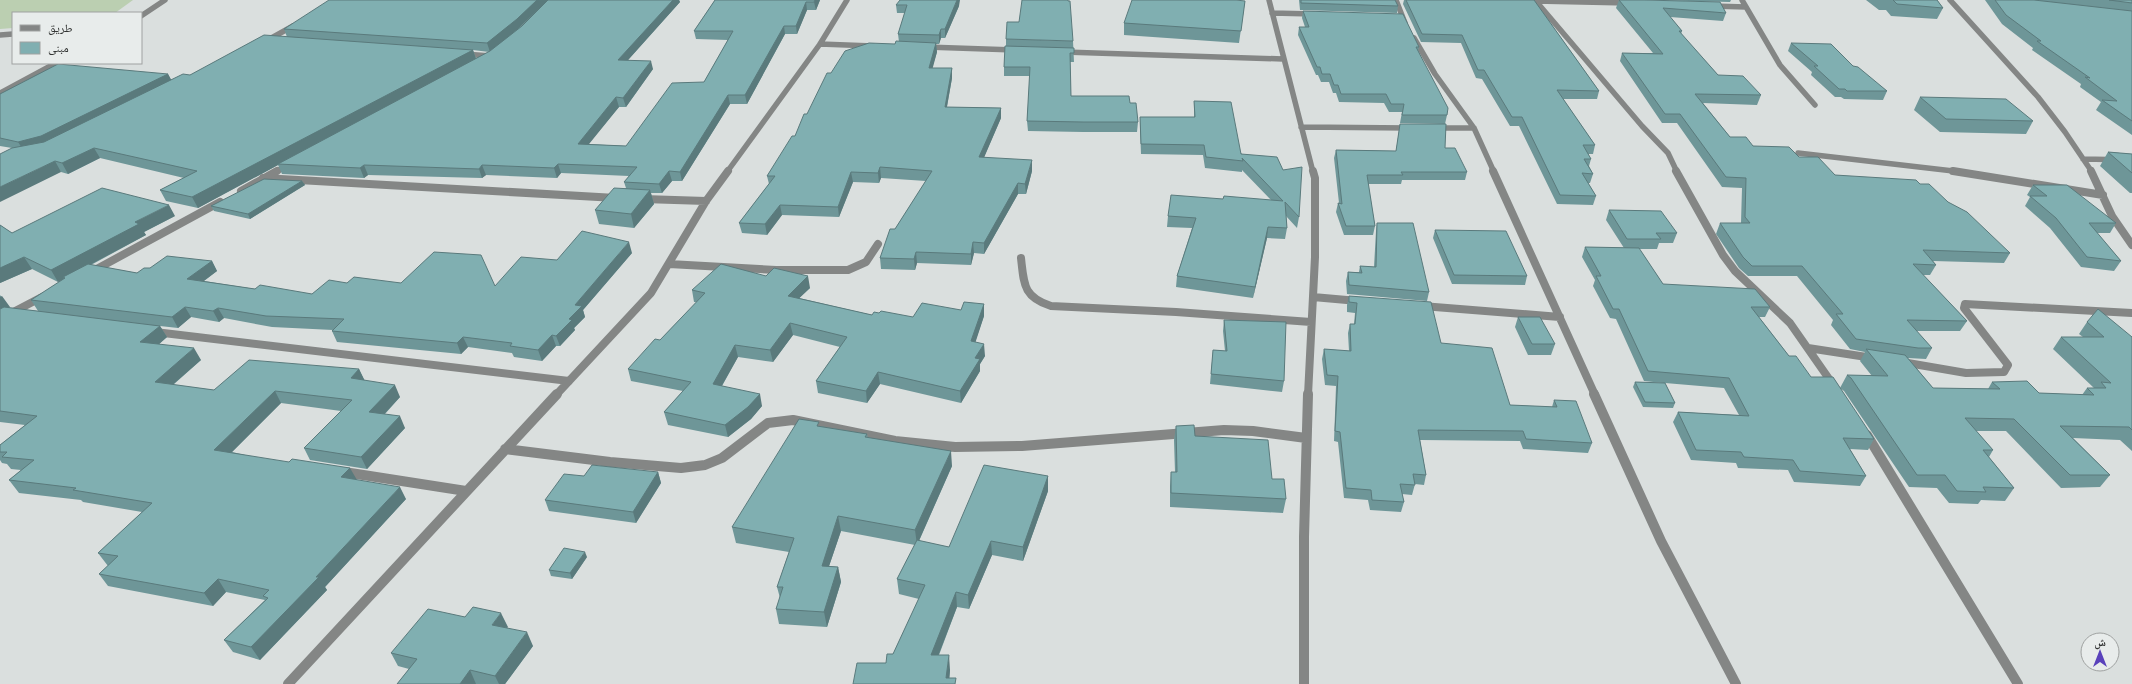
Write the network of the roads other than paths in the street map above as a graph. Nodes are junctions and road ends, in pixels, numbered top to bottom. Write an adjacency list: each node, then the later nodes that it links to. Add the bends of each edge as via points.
1 (165, 0): 13 (street)
2 (847, 0): 20 (street)
3 (1268, 0): 11 (street)
4 (1396, 0): 34 (street, via 1398,17)
5 (1535, 0): 8 (street); 62 (street, via 1668,153 1712,238 1735,271 1790,323)
6 (1742, 0): 10 (street)
7 (1950, 0): 36 (street, via 2038,97 2066,132)
8 (1632, 3)
9 (1708, 5): 10 (street)
10 (1746, 7): 30 (street, via 1780,65)
11 (1272, 13): 12 (street); 26 (street)
12 (1318, 14)
13 (142, 15)
14 (297, 24): 17 (street)
15 (12, 34): 16 (street)
16 (0, 35)
17 (268, 40): 18 (street); 19 (street)
18 (284, 42)
19 (260, 44)
20 (820, 44): 21 (street); 45 (street)
21 (884, 46)
22 (915, 47): 23 (street)
23 (1019, 50)
24 (1059, 52): 26 (street)
25 (459, 53): 27 (street, via 494,54)
26 (1283, 59): 31 (street)
27 (477, 63)
28 (54, 64): 29 (street)
29 (0, 93)
30 (1815, 105)
31 (1301, 127): 32 (street); 52 (street, via 1315,178)
32 (1419, 128)
33 (1427, 128): 34 (street)
34 (1474, 128): 58 (street)
35 (1798, 153): 41 (street, via 1972,173)
36 (2083, 159): 38 (street); 41 (street)
37 (298, 160): 39 (street)
38 (2132, 160)
39 (263, 178): 40 (street); 43 (street)
40 (233, 195)
41 (2103, 195): 47 (street, via 2112,216)
42 (227, 198): 50 (street)
43 (623, 198)
44 (637, 199): 45 (street)
45 (706, 201): 49 (street)
46 (878, 244): 49 (street, via 866,262 848,270 776,270)
47 (2132, 246)
48 (1021, 258): 60 (street, via 1024,287 1030,297 1051,306)
49 (669, 264): 63 (street, via 651,293)
50 (84, 276)
51 (49, 294): 55 (street)
52 (1313, 297): 53 (street); 60 (street)
53 (1369, 302)
54 (1417, 305): 58 (street)
55 (11, 313): 57 (street); 59 (street)
56 (2132, 313): 62 (street, via 1965,304 1964,308 2008,365 2004,372 1993,374 1967,373)
57 (26, 315)
58 (1560, 317): 72 (street, via 1661,541)
59 (0, 319)
60 (1311, 322): 66 (street)
61 (148, 331): 63 (street)
62 (1808, 348): 64 (street)
63 (569, 381): 67 (street)
64 (1839, 394)
65 (1861, 427): 73 (street)
66 (1306, 438): 67 (street, via 1224,430 1036,445 954,448 793,420 780,420 768,423 722,458 705,465 681,468); 71 (street)
67 (505, 449): 69 (street)
68 (332, 470): 69 (street)
69 (466, 491): 70 (street)
70 (288, 684)
71 (1304, 684)
72 (1736, 684)
73 (2018, 684)

